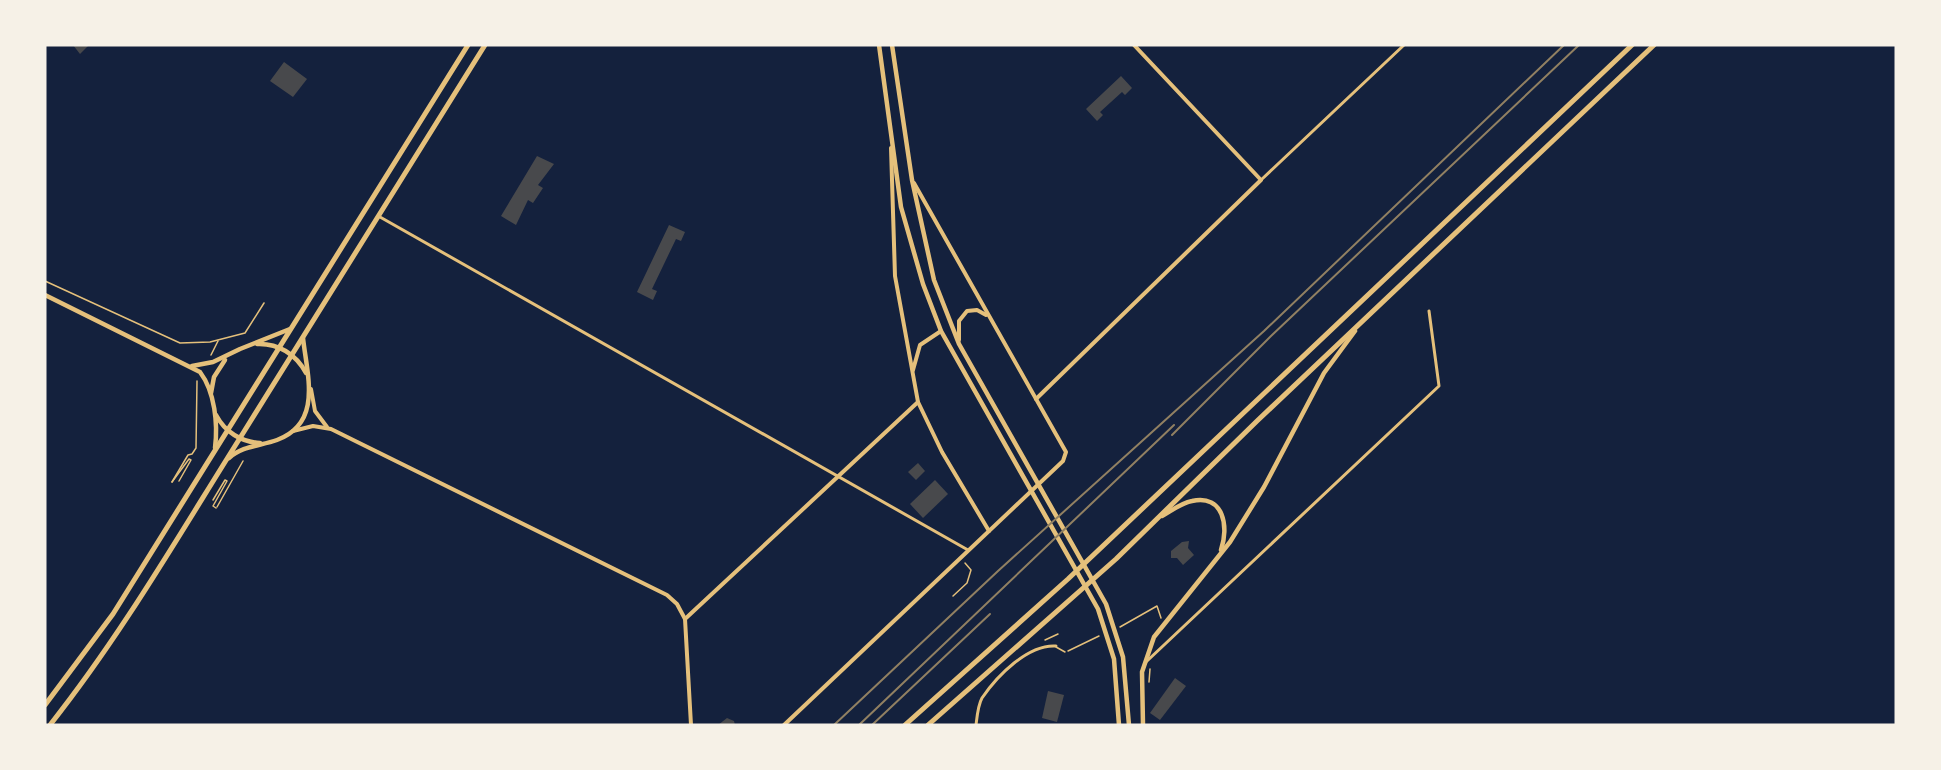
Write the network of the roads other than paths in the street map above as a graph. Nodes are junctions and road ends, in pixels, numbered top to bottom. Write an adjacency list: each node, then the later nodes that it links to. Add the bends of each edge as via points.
1 (468, 45): 17 (main road)
2 (485, 45): 12 (main road)
3 (879, 45): 9 (main road)
4 (892, 45): 10 (main road)
5 (1134, 45): 11 (street)
6 (1404, 45): 11 (street)
7 (1632, 45): 53 (main road, via 1068,579)
8 (1654, 45): 16 (main road)
9 (891, 133): 18 (main road, via 902,207 923,284); 26 (street, via 895,276)
10 (912, 180): 15 (street); 21 (main road, via 934,280)
11 (1261, 180): 30 (street)
12 (378, 216): 19 (main road); 40 (street)
13 (45, 296): 25 (main road)
14 (1429, 311): 48 (street, via 1439,386)
15 (987, 316): 21 (street, via 977,310 966,311 959,321); 30 (street)
16 (1360, 324): 41 (main road); 44 (main road, via 1324,373 1264,487)
17 (290, 329): 20 (main road); 22 (main road)
18 (941, 331): 26 (street, via 920,345); 56 (main road, via 1098,609 1114,659)
19 (303, 338): 23 (main road); 27 (main road)
20 (251, 344): 22 (main road); 24 (main road)
21 (959, 344): 57 (main road, via 1107,604 1123,657)
22 (278, 347): 23 (main road); 34 (main road)
23 (292, 355): 27 (main road); 36 (main road)
24 (229, 356): 25 (main road); 29 (main road, via 214,377)
25 (192, 366): 29 (main road, via 205,379)
26 (912, 374): 31 (street)
27 (309, 381): 28 (main road)
28 (311, 388): 33 (street, via 317,416); 35 (main road, via 306,413)
29 (211, 397): 32 (main road)
30 (1036, 399): 42 (street, via 1061,440 1066,452 1063,461)
31 (918, 402): 40 (street); 42 (street, via 942,452)
32 (213, 410): 34 (main road); 38 (main road)
33 (331, 429): 35 (street, via 313,426); 45 (street, via 667,595)
34 (228, 431): 36 (main road); 38 (main road)
35 (293, 431): 37 (main road)
36 (239, 439): 37 (main road); 39 (main road)
37 (268, 442): 39 (main road, via 244,449)
38 (215, 451): 49 (main road, via 113,614)
39 (226, 460): 50 (main road, via 126,622)
40 (838, 477): 43 (street); 45 (street)
41 (1157, 519): 44 (main road, via 1191,501 1213,505 1226,524); 54 (main road)
42 (989, 531): 43 (street)
43 (968, 550): 52 (street)
44 (1219, 556): 48 (main road, via 1154,637)
45 (685, 619): 51 (street)
46 (1056, 646): 47 (lane); 55 (street, via 1036,648 996,681 981,699)
47 (1065, 652)
48 (1143, 664): 58 (main road)
49 (45, 705)
50 (50, 725)
51 (691, 725)
52 (784, 725)
53 (905, 725)
54 (928, 725)
55 (976, 725)
56 (1119, 725)
57 (1129, 725)
58 (1143, 725)

